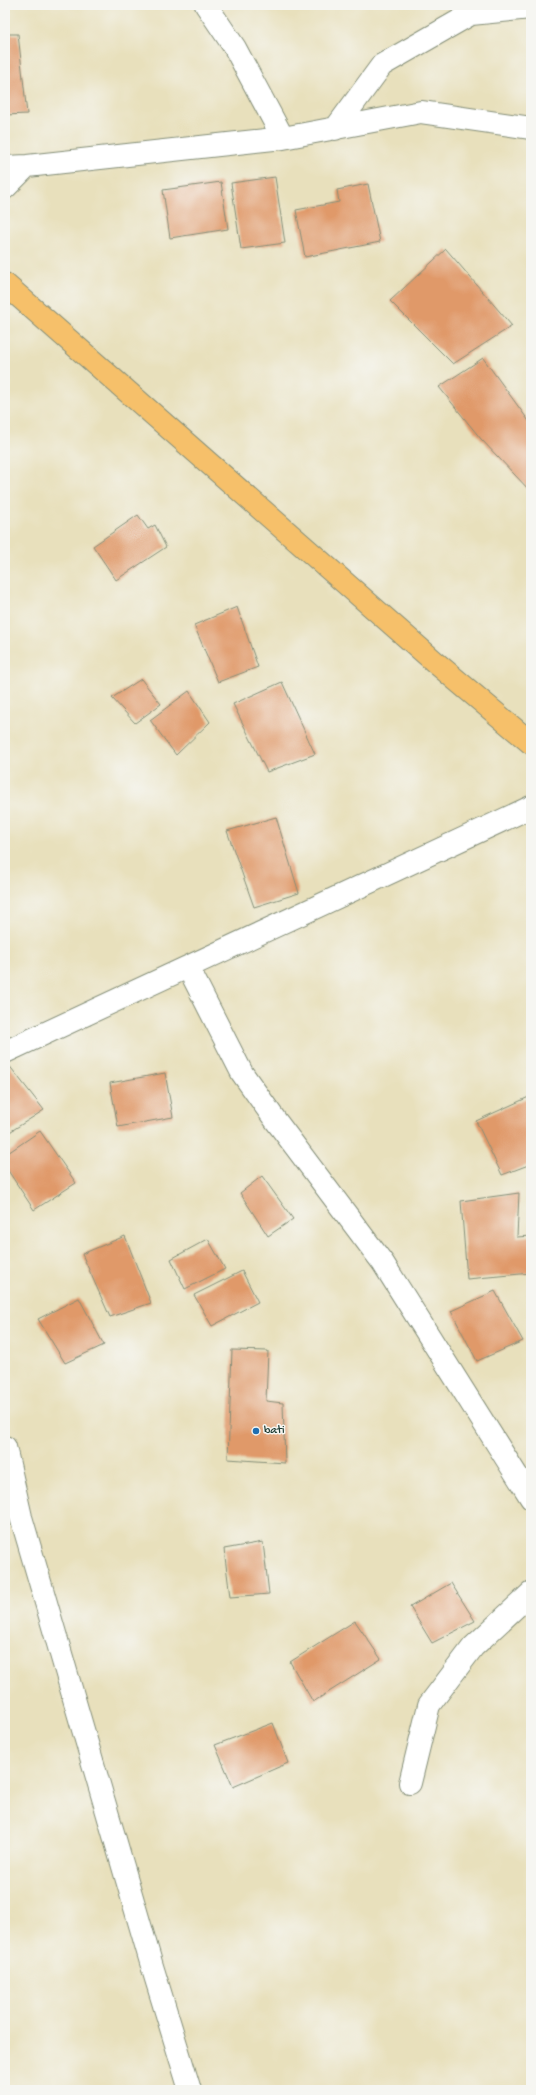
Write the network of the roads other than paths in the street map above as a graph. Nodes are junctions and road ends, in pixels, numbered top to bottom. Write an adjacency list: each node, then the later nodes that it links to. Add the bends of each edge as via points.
1 (206, 5): 5 (street, via 235,48)
2 (531, 8): 4 (street, via 470,14 382,65)
3 (531, 128): 4 (street, via 421,112)
4 (335, 129): 5 (street)
5 (283, 138): 6 (street)
6 (27, 166): 7 (street); 8 (street)
7 (5, 167)
8 (5, 188)
9 (5, 283): 10 (highway, via 429,657)
10 (531, 743)
11 (531, 807): 12 (street)
12 (188, 967): 13 (street); 15 (street, via 242,1073 383,1263)
13 (5, 1052)
14 (5, 1447): 18 (street, via 21,1517)
15 (531, 1498)
16 (531, 1593): 17 (street, via 473,1648 429,1705)
17 (410, 1783)
18 (190, 2090)

